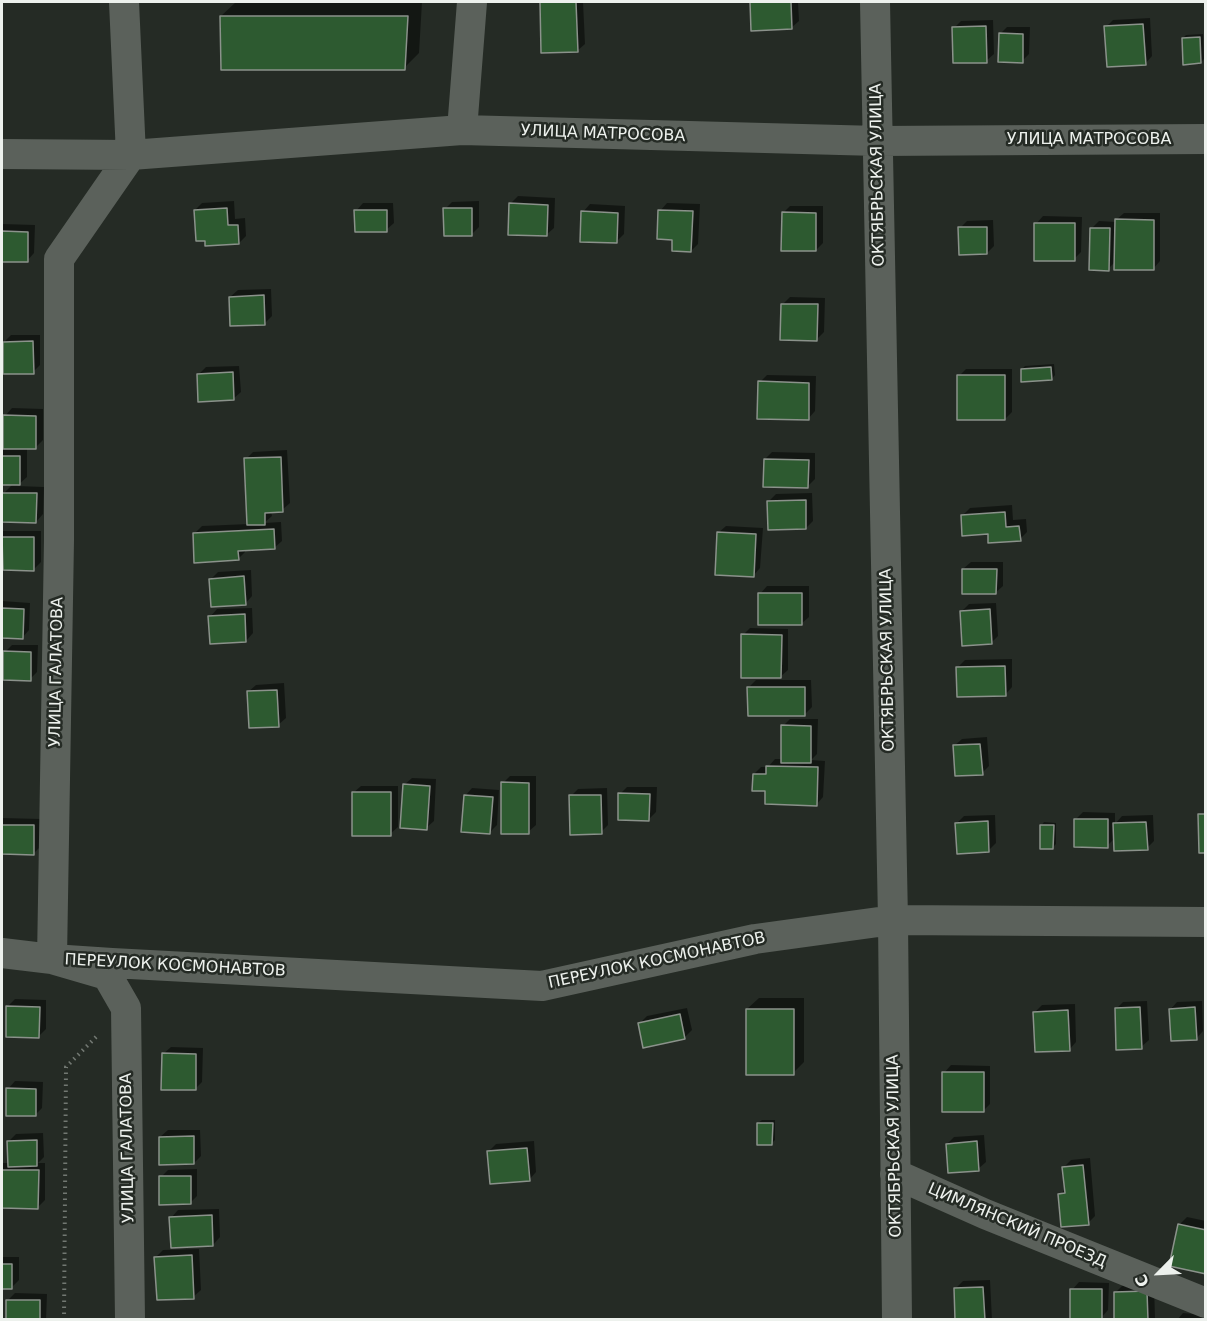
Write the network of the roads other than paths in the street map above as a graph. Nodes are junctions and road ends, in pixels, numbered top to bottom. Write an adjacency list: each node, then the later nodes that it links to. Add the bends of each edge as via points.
1 (124, 2): 8 (street)
2 (472, 2): 4 (street)
3 (875, 2): 6 (street, ОКТЯБРЬСКАЯ УЛИЦА)
4 (462, 130): 6 (street, УЛИЦА МАТРОСОВА); 8 (street, УЛИЦА МАТРОСОВА)
5 (1206, 139): 6 (street, УЛИЦА МАТРОСОВА)
6 (878, 141): 9 (street, ОКТЯБРЬСКАЯ УЛИЦА)
7 (2, 154): 8 (street, УЛИЦА МАТРОСОВА)
8 (131, 155): 12 (street, УЛИЦА ГАЛАТОВА, via 59,259 60,540)
9 (892, 920): 10 (street, ПЕРЕУЛОК КОСМОНАВТОВ); 12 (street, ПЕРЕУЛОК КОСМОНАВТОВ, via 755,939 542,986); 13 (street, ОКТЯБРЬСКАЯ УЛИЦА)
10 (1206, 922)
11 (2, 953): 12 (street, ПЕРЕУЛОК КОСМОНАВТОВ)
12 (52, 959): 15 (street, УЛИЦА ГАЛАТОВА, via 107,975 126,1008)
13 (895, 1174): 14 (street, ЦИМЛЯНСКИЙ ПРОЕЗД); 16 (street, ОКТЯБРЬСКАЯ УЛИЦА)
14 (1206, 1303)
15 (130, 1320)
16 (897, 1320)

